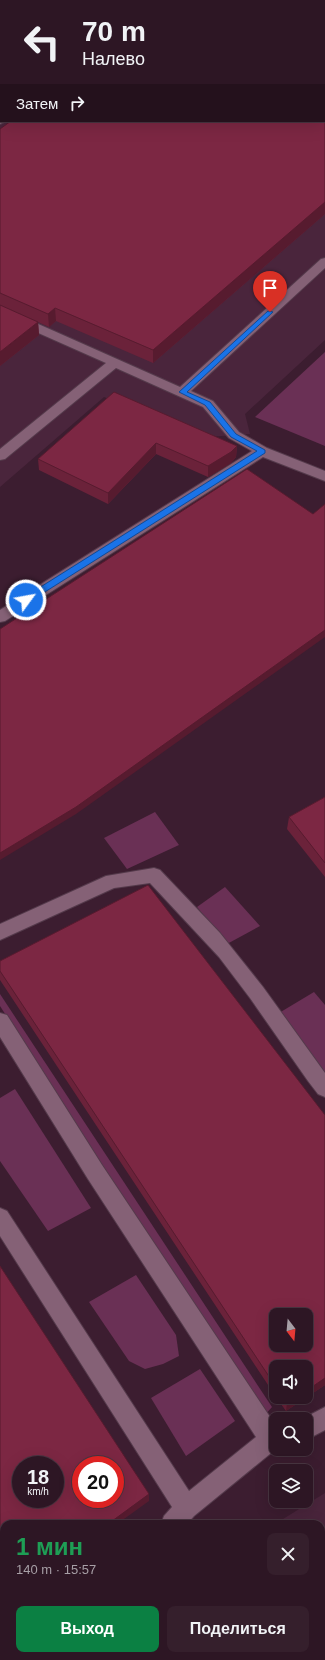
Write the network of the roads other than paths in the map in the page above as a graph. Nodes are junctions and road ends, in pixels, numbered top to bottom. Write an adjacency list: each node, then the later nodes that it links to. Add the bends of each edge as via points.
1 (325, 262): 4 (lane)
2 (0, 311): 3 (lane)
3 (115, 362): 4 (lane); 6 (lane)
4 (182, 392): 5 (lane, via 208,404 234,435)
5 (262, 451): 7 (lane); 8 (lane)
6 (0, 456)
7 (324, 475)
8 (0, 617)
9 (0, 932): 11 (lane, via 112,881 154,875 193,914 247,980)
10 (0, 1021): 15 (lane, via 95,1172)
11 (325, 1088)
12 (0, 1218): 17 (lane)
13 (325, 1418): 14 (lane)
14 (313, 1425)
15 (269, 1431)
16 (269, 1442): 17 (lane)
17 (179, 1516)

